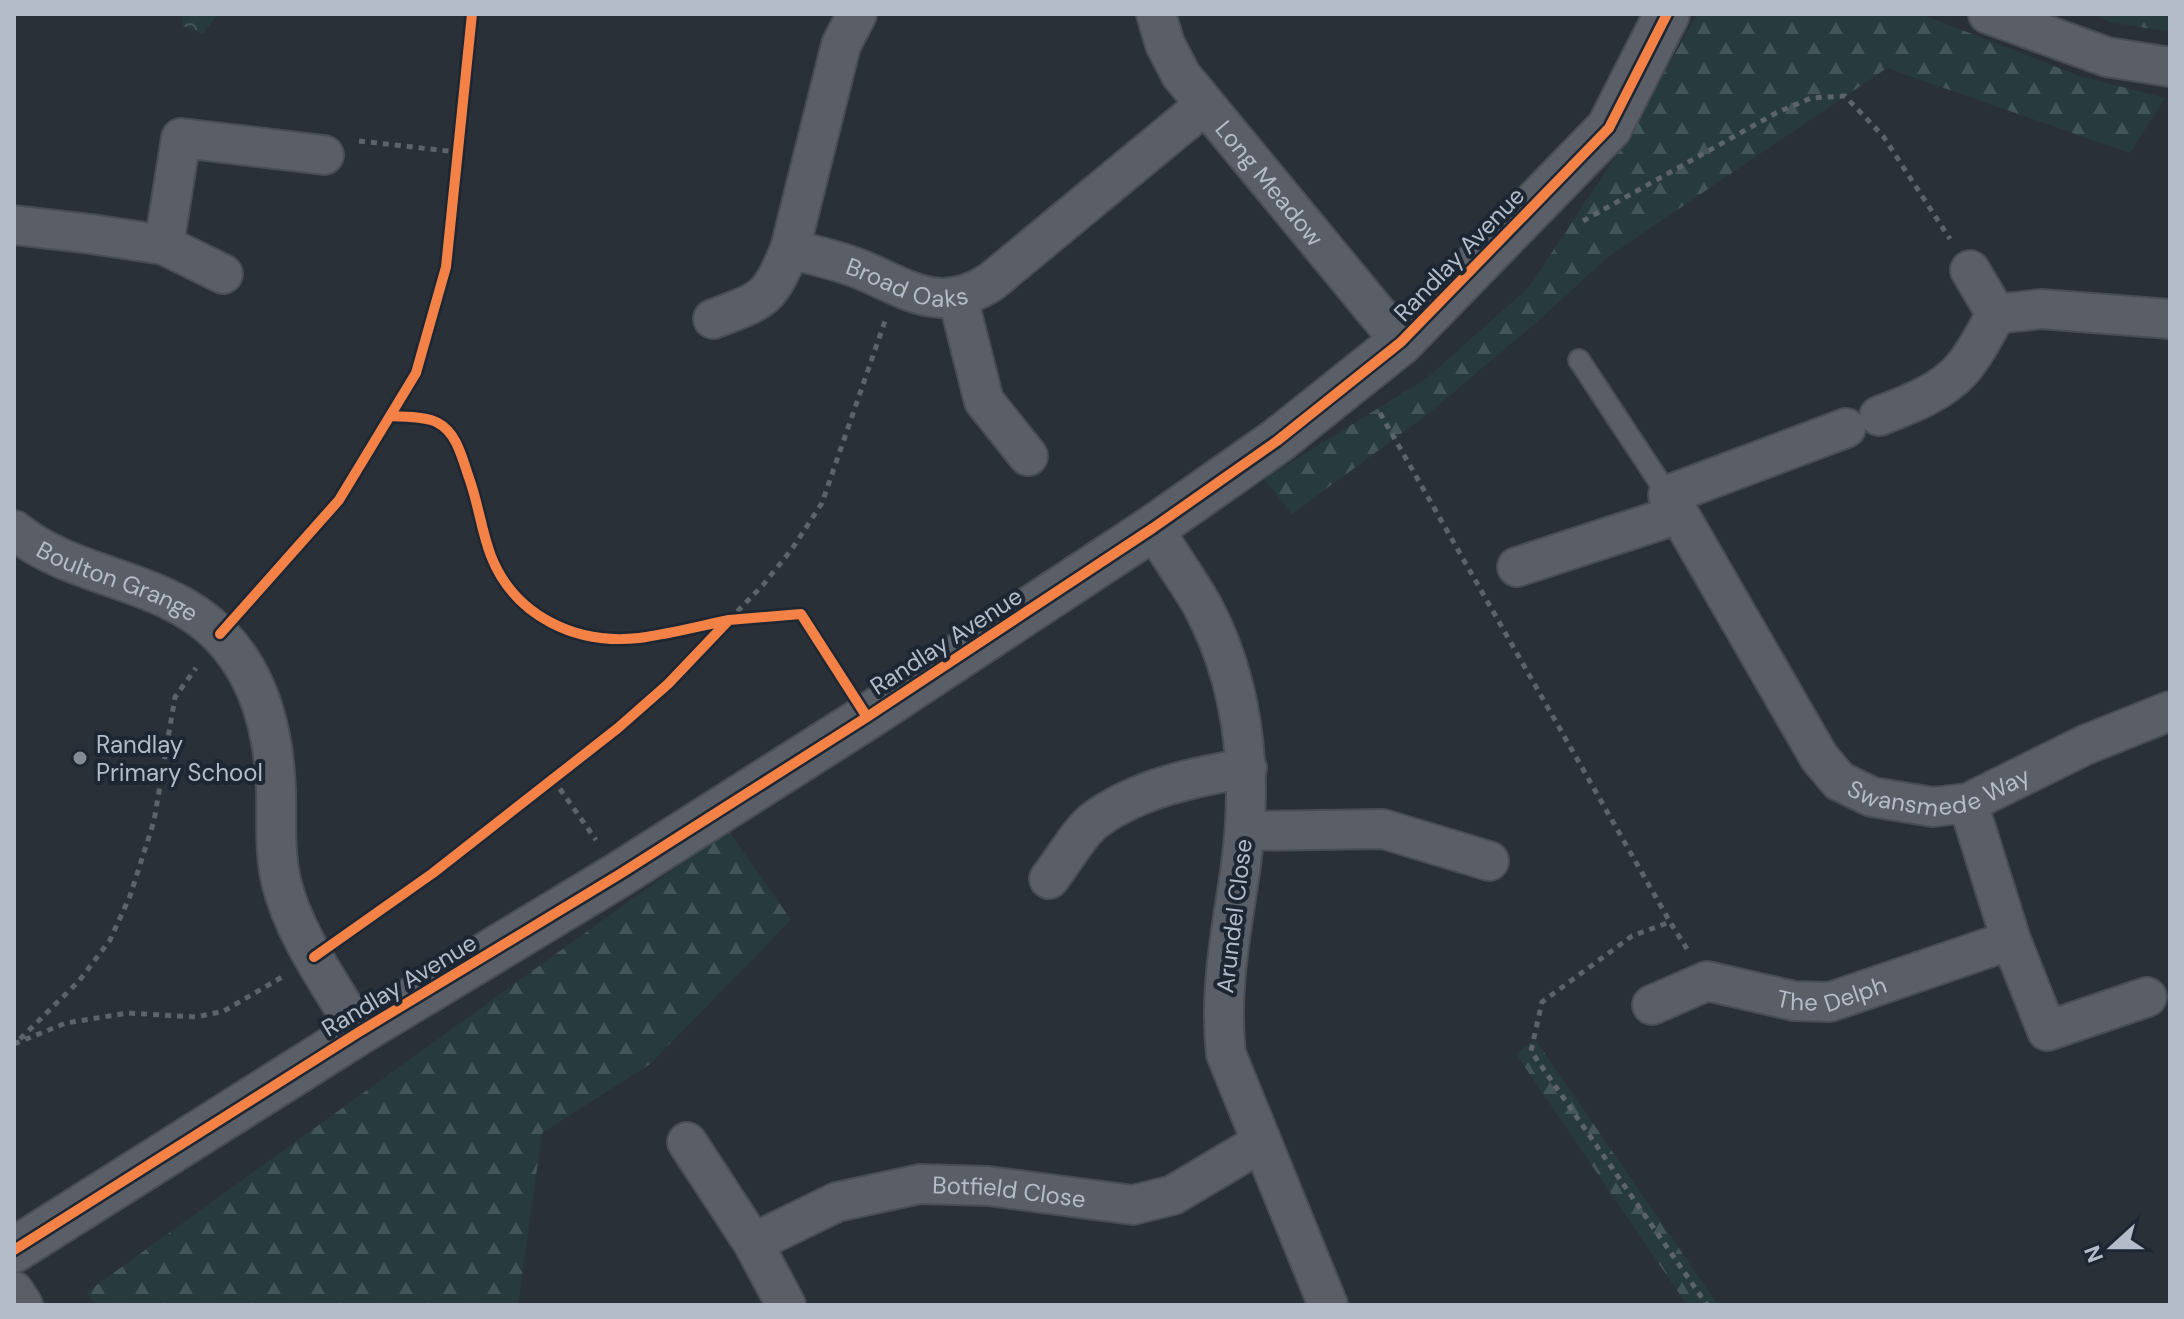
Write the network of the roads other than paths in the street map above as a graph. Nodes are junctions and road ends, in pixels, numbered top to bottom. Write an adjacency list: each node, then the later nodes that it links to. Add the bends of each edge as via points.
1 (857, 14): 10 (street, via 841,45)
2 (1156, 14): 6 (street, Long Meadow, via 1181,75)
3 (1667, 14): 17 (street, Randlay Avenue, via 1609,128)
4 (1988, 14): 5 (street, via 2107,57)
5 (2170, 67)
6 (1205, 105): 13 (street, Broad Oaks, via 991,282); 17 (street, Long Meadow)
7 (324, 155): 9 (street, via 181,138)
8 (14, 225): 9 (street)
9 (164, 245): 12 (street)
10 (790, 249): 13 (street, Broad Oaks, via 856,267 896,287 935,298); 15 (street, via 776,284 763,298)
11 (1970, 270): 14 (street)
12 (223, 274)
13 (958, 298): 19 (street, via 984,401)
14 (1996, 314): 16 (street, via 2041,309); 20 (street, via 1962,369 1912,404)
15 (713, 319)
16 (2170, 319)
17 (1401, 342): 21 (street, Randlay Avenue, via 1277,441)
18 (1579, 360): 20 (lane)
19 (1028, 456)
20 (1673, 504): 23 (street); 26 (street, Swansmede Way, via 1819,757 1839,781 1872,797 1933,807)
21 (1153, 528): 25 (street, Arundel Close, via 1215,633 1236,696); 33 (street, Randlay Avenue, via 620,874)
22 (14, 530): 33 (street, Boulton Grange, via 74,563 190,609 220,634 247,669 273,747 274,833 281,882 314,957)
23 (1517, 567)
24 (2170, 711): 26 (street, Swansmede Way, via 2085,745)
25 (1247, 768): 27 (street, Arundel Close); 29 (street, via 1191,777 1139,796 1093,822)
26 (1968, 803): 30 (street)
27 (1245, 831): 28 (street, via 1383,829); 35 (street, Arundel Close, via 1226,960 1223,1024 1230,1064)
28 (1489, 861)
29 (1049, 879)
30 (2011, 940): 31 (street, via 2047,1031); 32 (street, The Delph, via 1830,1002 1794,1001 1707,981)
31 (2147, 997)
32 (1652, 1005)
33 (359, 1032): 37 (street, Randlay Avenue)
34 (687, 1142): 36 (street)
35 (1262, 1142): 36 (street, Botfield Close, via 1173,1195 1133,1205 988,1186 920,1184 837,1202); 41 (street, Arundel Close)
36 (753, 1243): 40 (street)
37 (14, 1250)
38 (14, 1291): 39 (street)
39 (23, 1305)
40 (786, 1305)
41 (1328, 1305)

